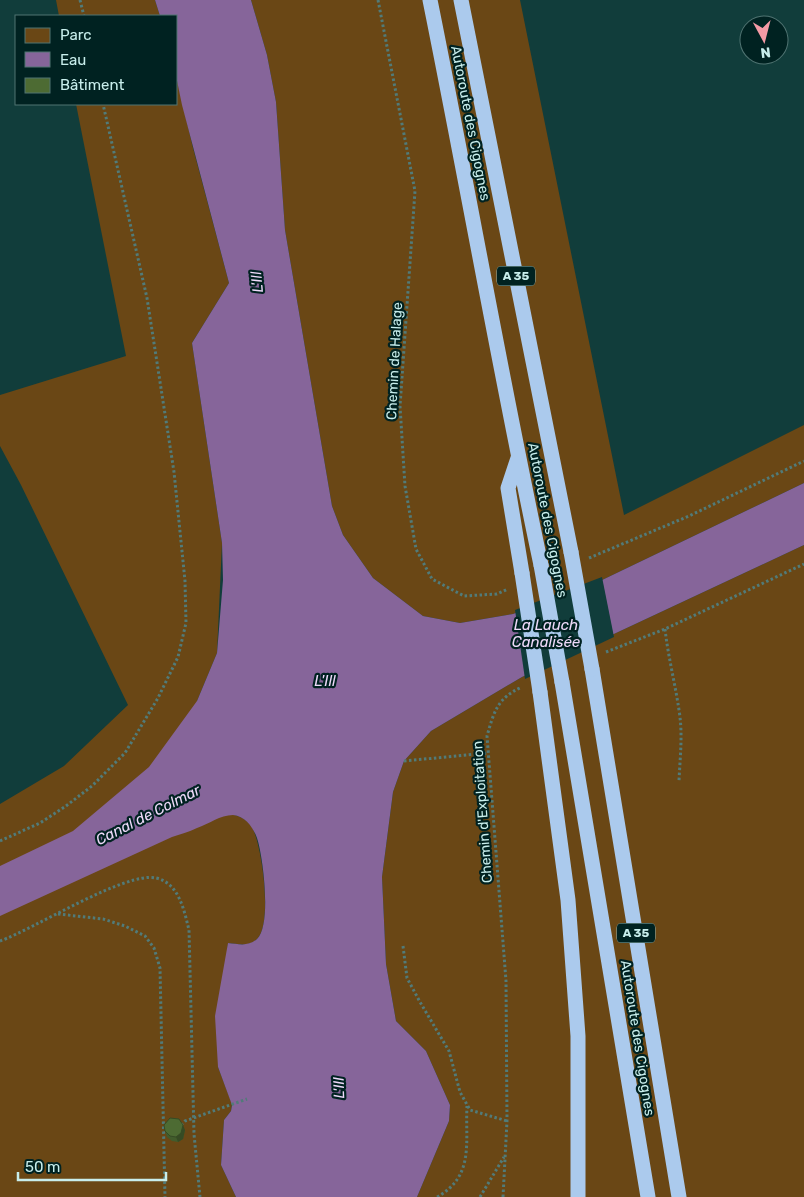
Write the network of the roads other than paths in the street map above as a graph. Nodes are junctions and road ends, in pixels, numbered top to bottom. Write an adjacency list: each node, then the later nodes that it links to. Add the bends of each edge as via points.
1 (430, 0): 3 (highway, Autoroute des Cigognes / A 35)
2 (461, 0): 6 (highway, Autoroute des Cigognes / A 35, bridge, via 592,669)
3 (518, 456): 4 (highway, bridge, via 508,488 522,573 534,688 568,900 578,1036); 5 (highway, Autoroute des Cigognes / A 35, bridge, via 562,682)
4 (578, 1197)
5 (648, 1197)
6 (679, 1197)

